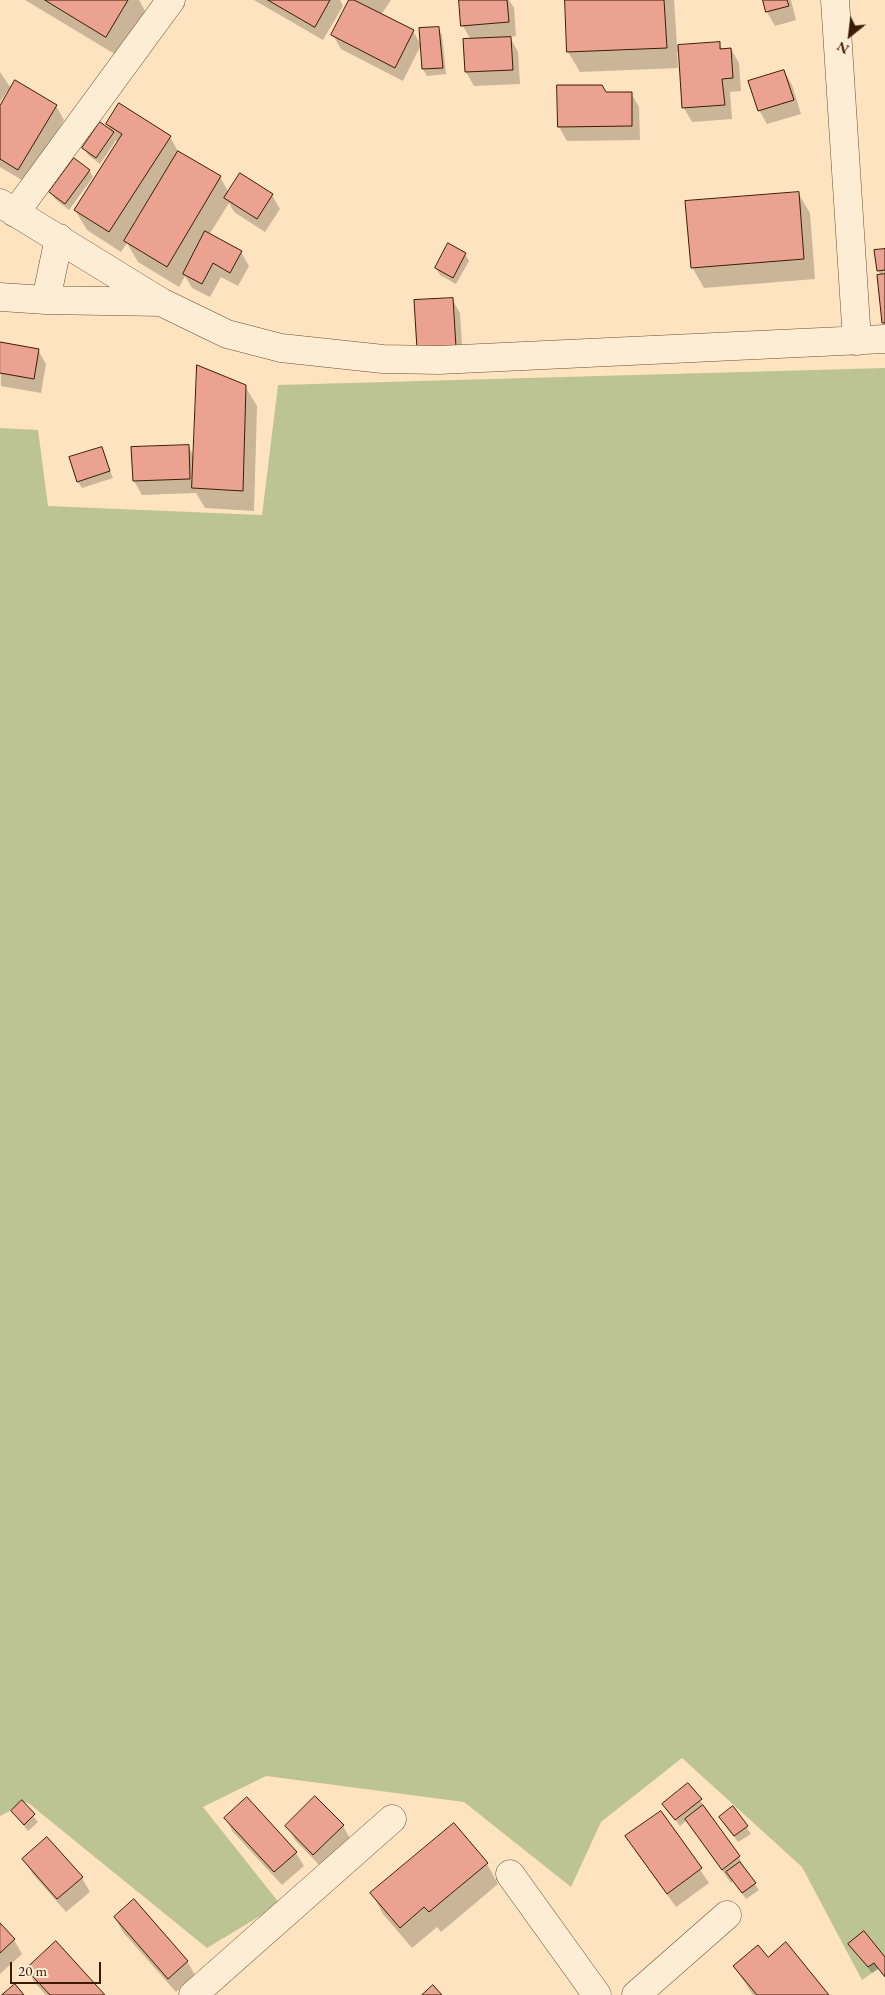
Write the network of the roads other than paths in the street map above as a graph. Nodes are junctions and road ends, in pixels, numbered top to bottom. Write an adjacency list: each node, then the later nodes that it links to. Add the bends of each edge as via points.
1 (171, 0): 3 (street)
2 (835, 0): 9 (street)
3 (8, 208): 4 (street)
4 (59, 238): 6 (street); 7 (street)
5 (0, 297): 6 (street)
6 (46, 300): 7 (street)
7 (161, 302): 9 (street, via 228,334 272,346 383,358 439,360)
8 (885, 339): 9 (street)
9 (857, 341)
10 (392, 1819): 13 (street)
11 (510, 1874): 14 (street)
12 (727, 1915): 15 (street)
13 (193, 1995)
14 (597, 1995)
15 (636, 1995)

